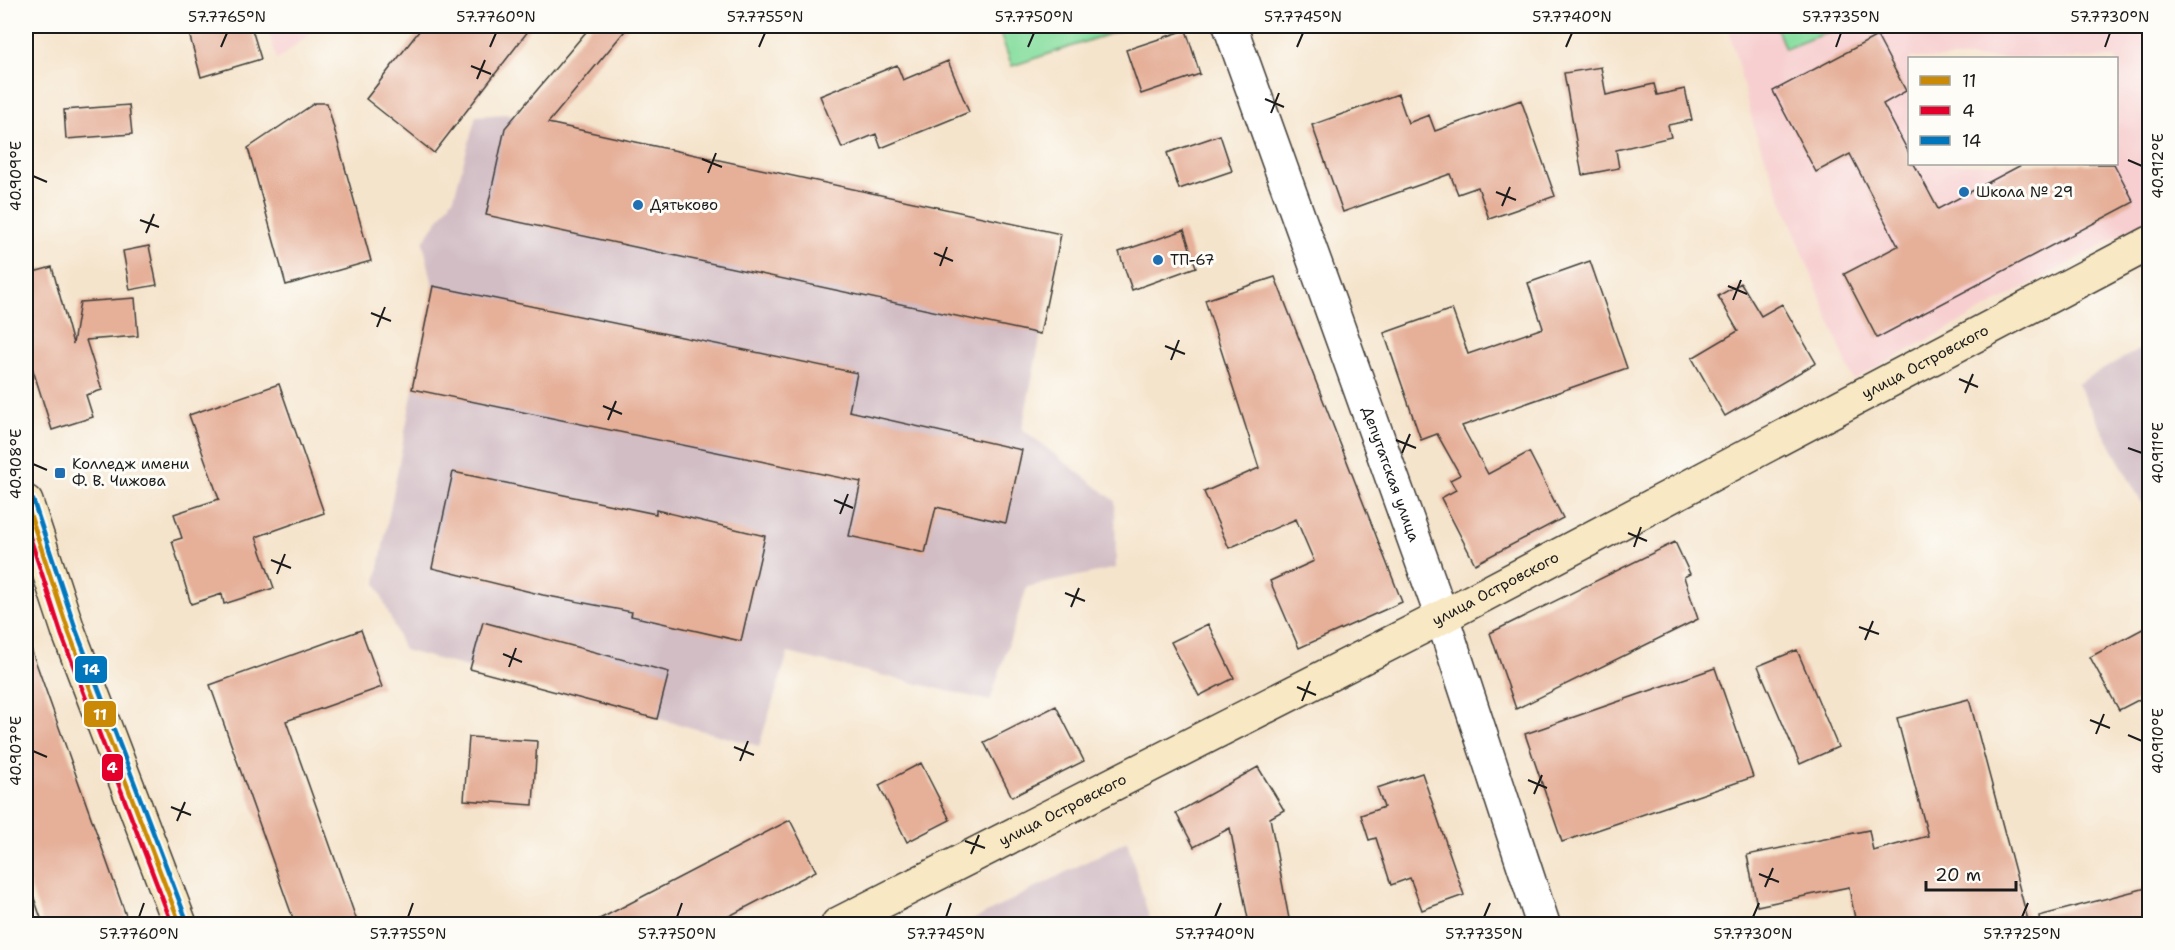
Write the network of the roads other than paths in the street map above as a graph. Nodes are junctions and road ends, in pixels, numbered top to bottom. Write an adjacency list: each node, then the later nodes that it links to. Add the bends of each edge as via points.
1 (1230, 26): 4 (street, Депутатская улица)
2 (2150, 243): 4 (main road, улица Островского)
3 (26, 502): 5 (main road, via 69,633)
4 (1442, 617): 6 (main road, улица Островского); 7 (street, Депутатская улица)
5 (180, 924)
6 (838, 924)
7 (1543, 924)

